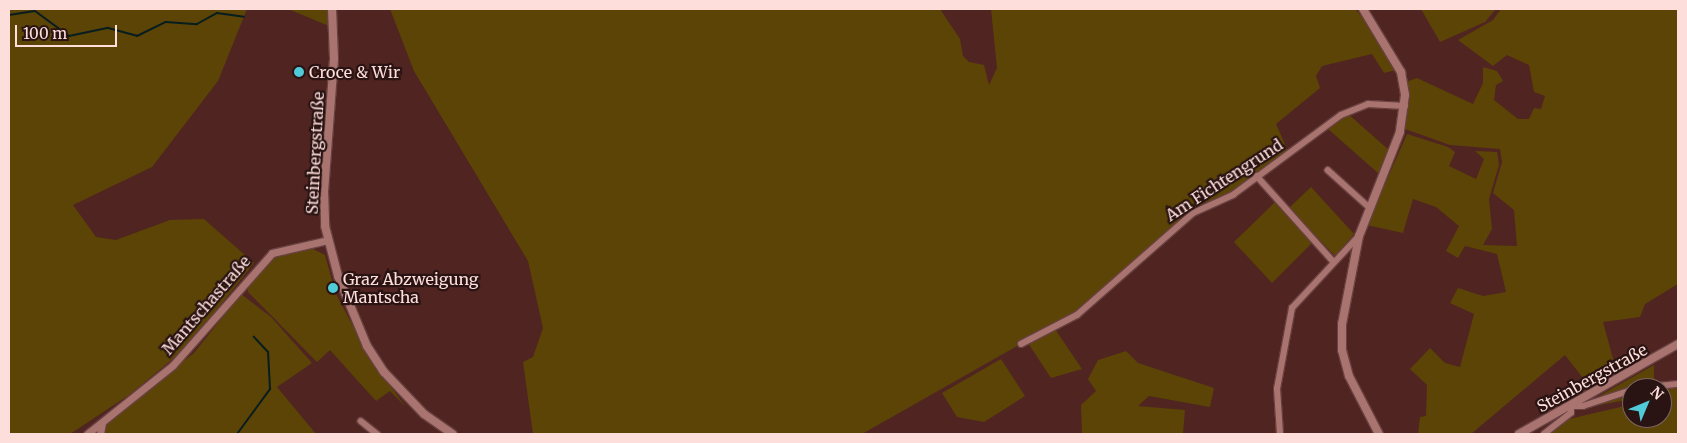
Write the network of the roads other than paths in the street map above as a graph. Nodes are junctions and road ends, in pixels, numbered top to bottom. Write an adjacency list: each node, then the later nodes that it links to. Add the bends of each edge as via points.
1 (332, 9): 8 (main road, Steinbergstraße, via 334,59 324,191)
2 (1363, 9): 3 (main road, via 1401,72)
3 (1405, 106): 5 (street, Am Fichtengrund, via 1368,104 1353,108); 6 (main road, via 1400,132)
4 (1328, 170): 6 (street)
5 (1257, 176): 9 (street); 10 (street, Am Fichtengrund, via 1174,227 1078,314)
6 (1369, 207): 7 (main road)
7 (1359, 236): 9 (street); 21 (main road, via 1342,324 1342,350 1349,376)
8 (328, 240): 15 (street, Mantschastraße, via 272,253 174,365); 19 (main road, Steinbergstraße, via 348,302 377,362 405,397)
9 (1334, 262): 20 (street, via 1292,308 1278,389)
10 (1021, 344)
11 (1678, 344): 13 (main road, Steinbergstraße)
12 (1622, 393): 13 (street, via 1583,406)
13 (1571, 406): 22 (main road, Steinbergstraße); 23 (street, via 1571,413)
14 (361, 421): 18 (street)
15 (102, 423): 16 (street, Mantschastraße); 17 (street)
16 (87, 434)
17 (100, 434)
18 (377, 434)
19 (453, 434)
20 (1280, 434)
21 (1379, 434)
22 (1520, 434)
23 (1544, 434)

